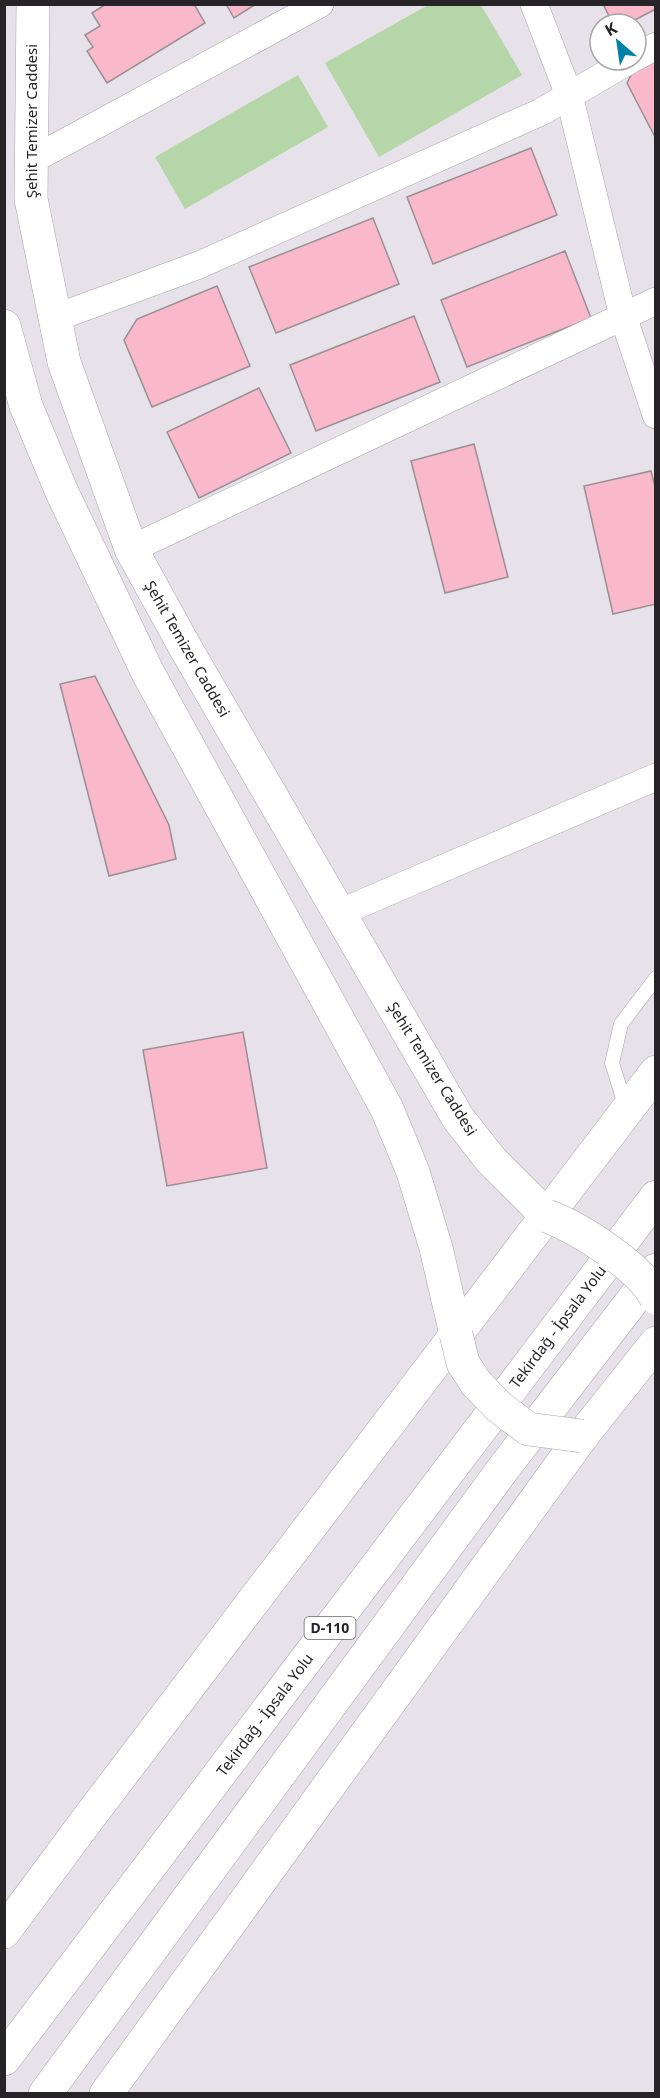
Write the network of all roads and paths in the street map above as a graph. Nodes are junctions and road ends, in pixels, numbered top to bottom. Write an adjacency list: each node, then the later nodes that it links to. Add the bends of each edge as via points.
1 (33, 4): 6 (main road, Şehit Temizer Caddesi)
2 (320, 4): 6 (street)
3 (534, 4): 5 (street)
4 (609, 72): 5 (street)
5 (569, 95): 8 (street); 9 (street, via 541,112 199,265)
6 (32, 160): 9 (main road, Şehit Temizer Caddesi, via 31,199)
7 (656, 300): 8 (street)
8 (623, 316): 11 (street); 12 (street)
9 (55, 318): 12 (main road, Şehit Temizer Caddesi, via 64,362)
10 (4, 326): 22 (main road, via 30,417 148,673 387,1109 413,1172)
11 (656, 415)
12 (131, 549): 14 (main road, Şehit Temizer Caddesi)
13 (656, 777): 14 (street)
14 (339, 913): 19 (main road, Şehit Temizer Caddesi, via 458,1118 491,1160)
15 (656, 978): 17 (lane, via 621,1024 612,1063)
16 (656, 1072): 17 (main road)
17 (627, 1111): 19 (main road)
18 (656, 1197): 26 (main road, Tekirdağ - İpsala Yolu / D-110)
19 (547, 1216): 21 (main road, bridge, via 568,1224 630,1267); 22 (main road)
20 (656, 1270): 27 (main road, D-110, via 502,1469)
21 (656, 1298)
22 (456, 1334): 24 (main road, bridge, via 463,1363 499,1407 528,1429); 25 (main road)
23 (656, 1343): 24 (main road)
24 (582, 1436): 28 (main road)
25 (4, 1932)
26 (4, 2059)
27 (45, 2094)
28 (106, 2094)

